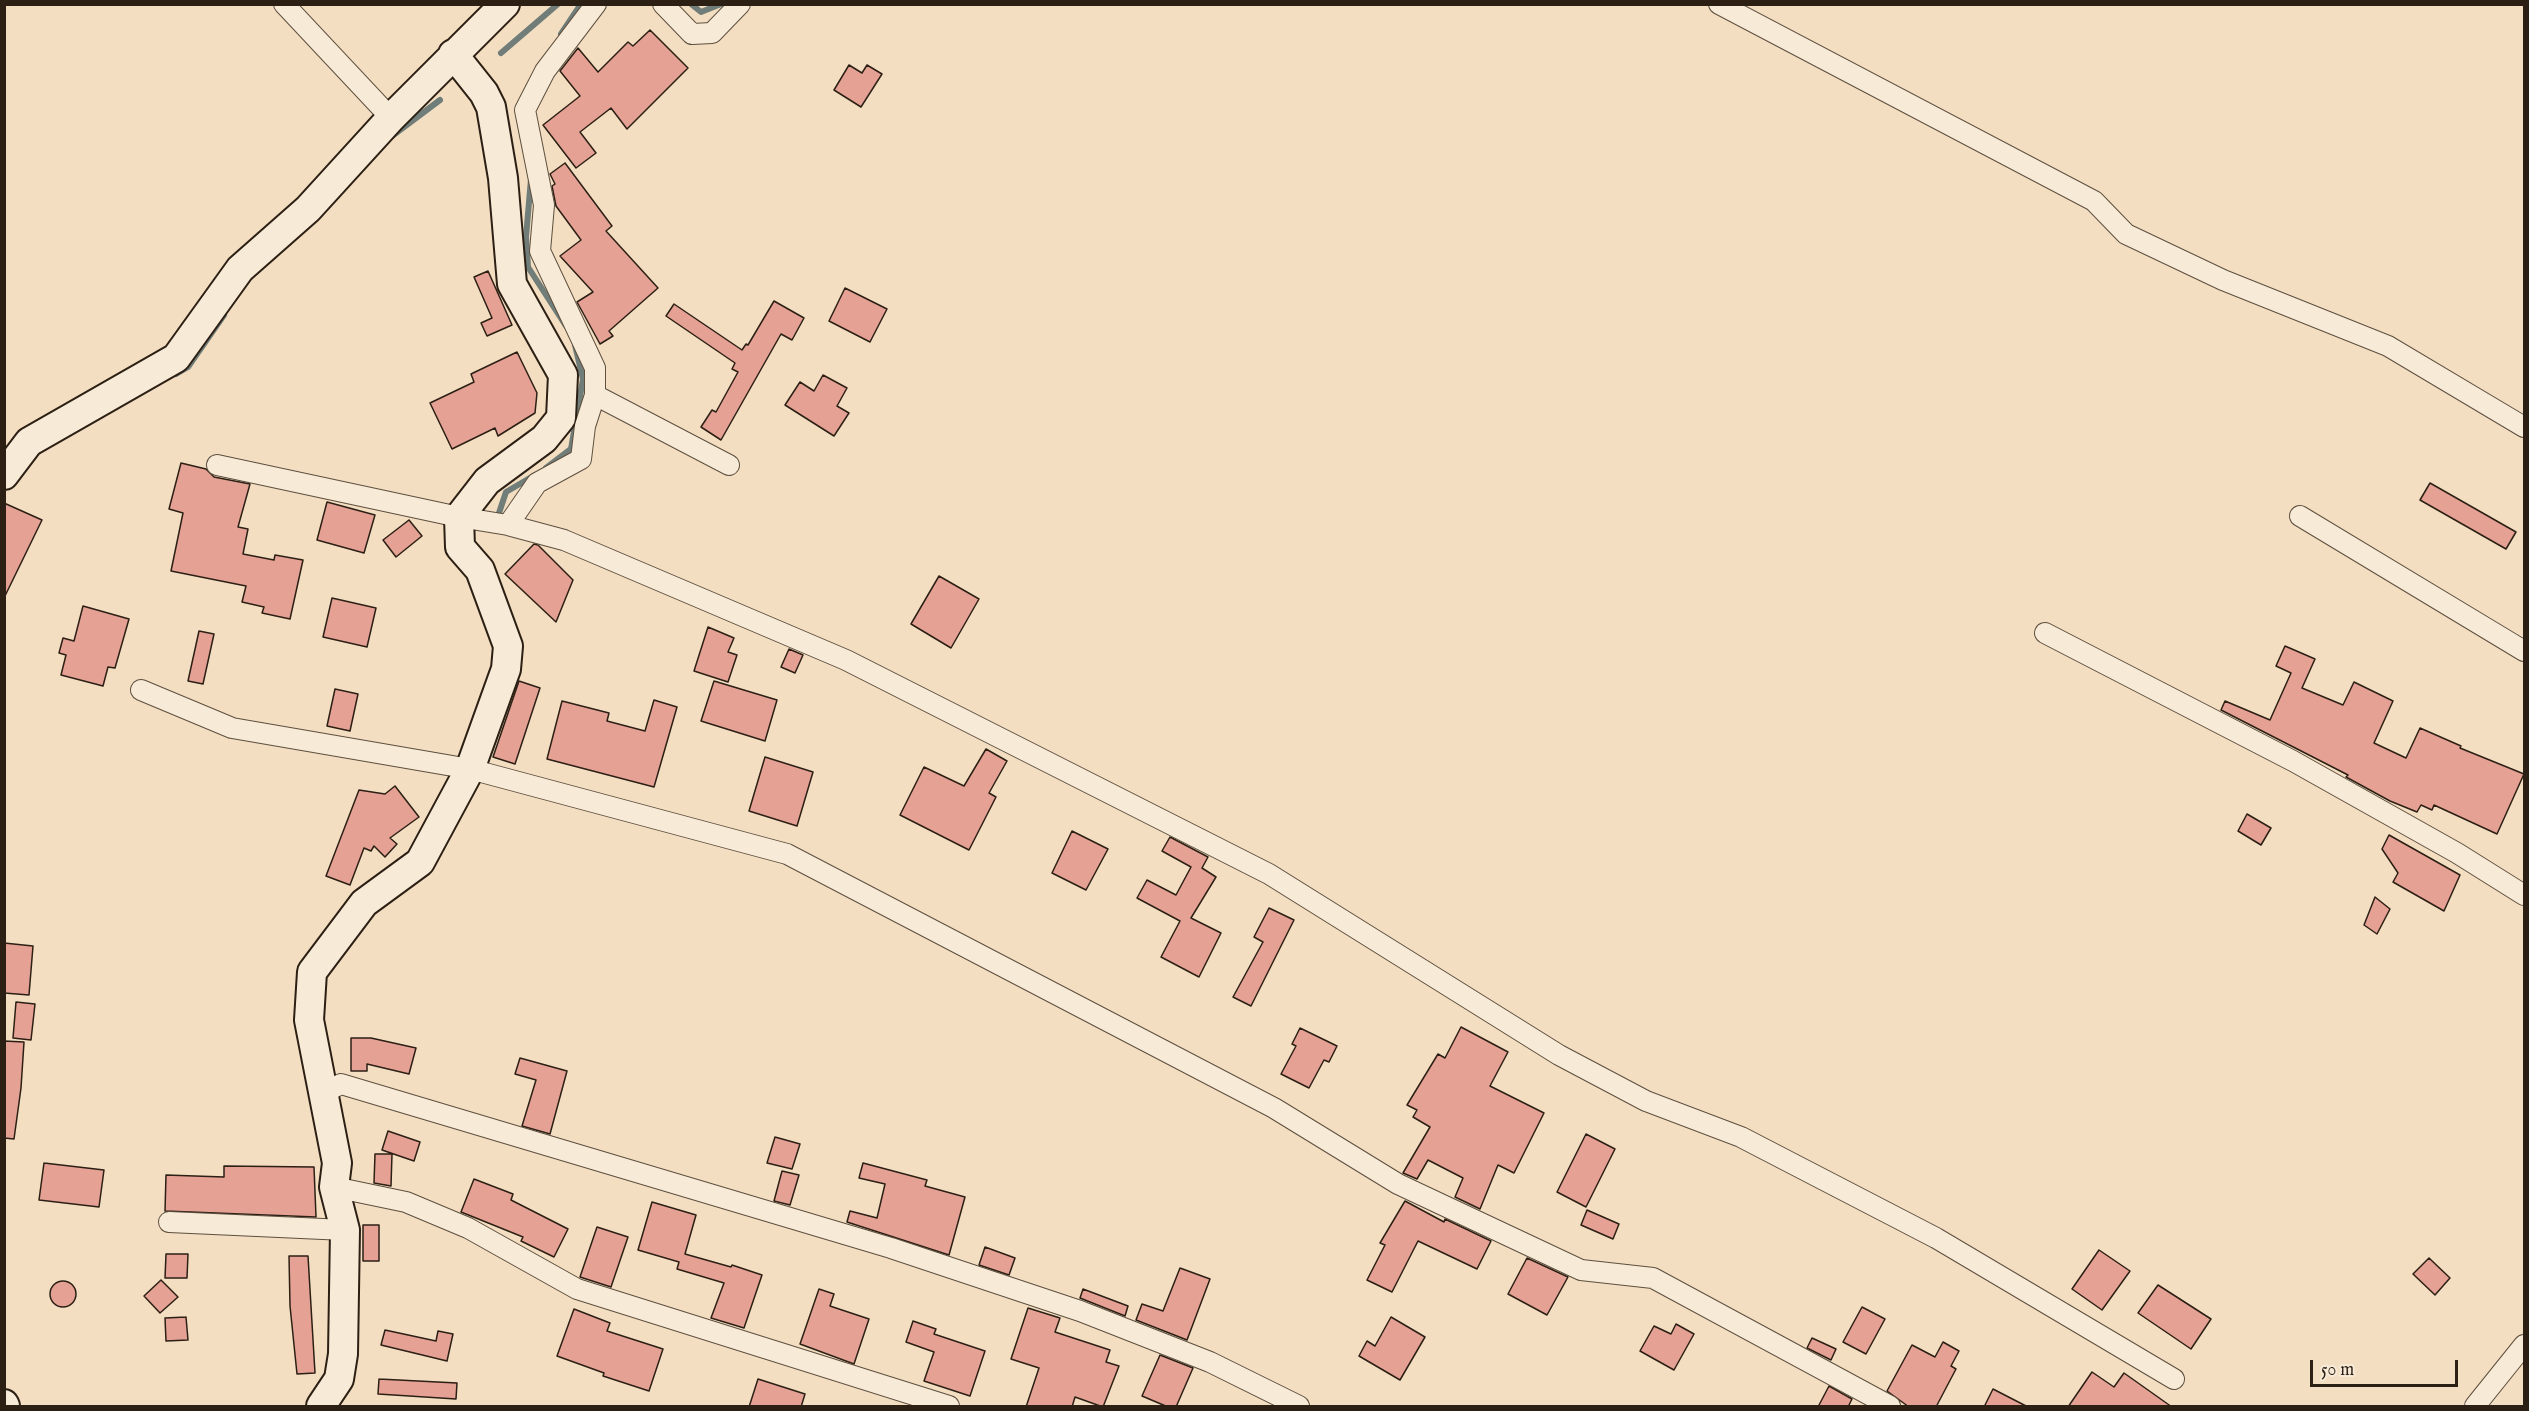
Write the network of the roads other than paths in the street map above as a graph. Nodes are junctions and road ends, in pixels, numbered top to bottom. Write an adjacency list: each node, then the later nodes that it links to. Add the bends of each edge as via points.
1 (284, 4): 8 (street)
2 (505, 4): 7 (street)
3 (596, 4): 9 (street, via 545,71 525,110 544,205 540,251 595,368)
4 (663, 4): 5 (street, via 692,34 712,33)
5 (740, 4)
6 (1719, 4): 10 (street, via 2094,201 2126,234 2223,280 2388,346)
7 (453, 54): 8 (street); 15 (street, via 491,108 503,178 512,284 563,375 561,418 544,439 487,481)
8 (391, 118): 13 (street, via 308,209 240,269 176,358 29,442)
9 (595, 395): 12 (street); 16 (street, via 585,426 581,459 537,483)
10 (2524, 427)
11 (217, 465): 15 (street)
12 (729, 465)
13 (4, 475)
14 (2300, 516): 18 (street)
15 (459, 517): 16 (street); 20 (street, via 460,547 480,570 508,646 506,669)
16 (508, 525): 27 (street, via 564,540 846,660 1259,869 1559,1055 1647,1101 1741,1137 1936,1238)
17 (2045, 633): 21 (street, via 2293,761)
18 (2524, 651)
19 (141, 690): 20 (street, via 232,728)
20 (470, 769): 22 (street, via 420,862 364,903 312,972 309,1020); 31 (street, via 787,854 1274,1108 1398,1184 1581,1270 1653,1278)
21 (2524, 895)
22 (323, 1093): 23 (street, via 337,1163); 30 (street, via 340,1084 891,1248 1091,1315 1210,1362)
23 (334, 1187): 25 (street); 29 (street, via 406,1202 468,1228 577,1289)
24 (169, 1222): 25 (street)
25 (345, 1230): 28 (street, via 343,1354 339,1379)
26 (2524, 1345): 32 (street)
27 (2174, 1379)
28 (321, 1407)
29 (949, 1407)
30 (1299, 1407)
31 (1890, 1407)
32 (2475, 1407)

